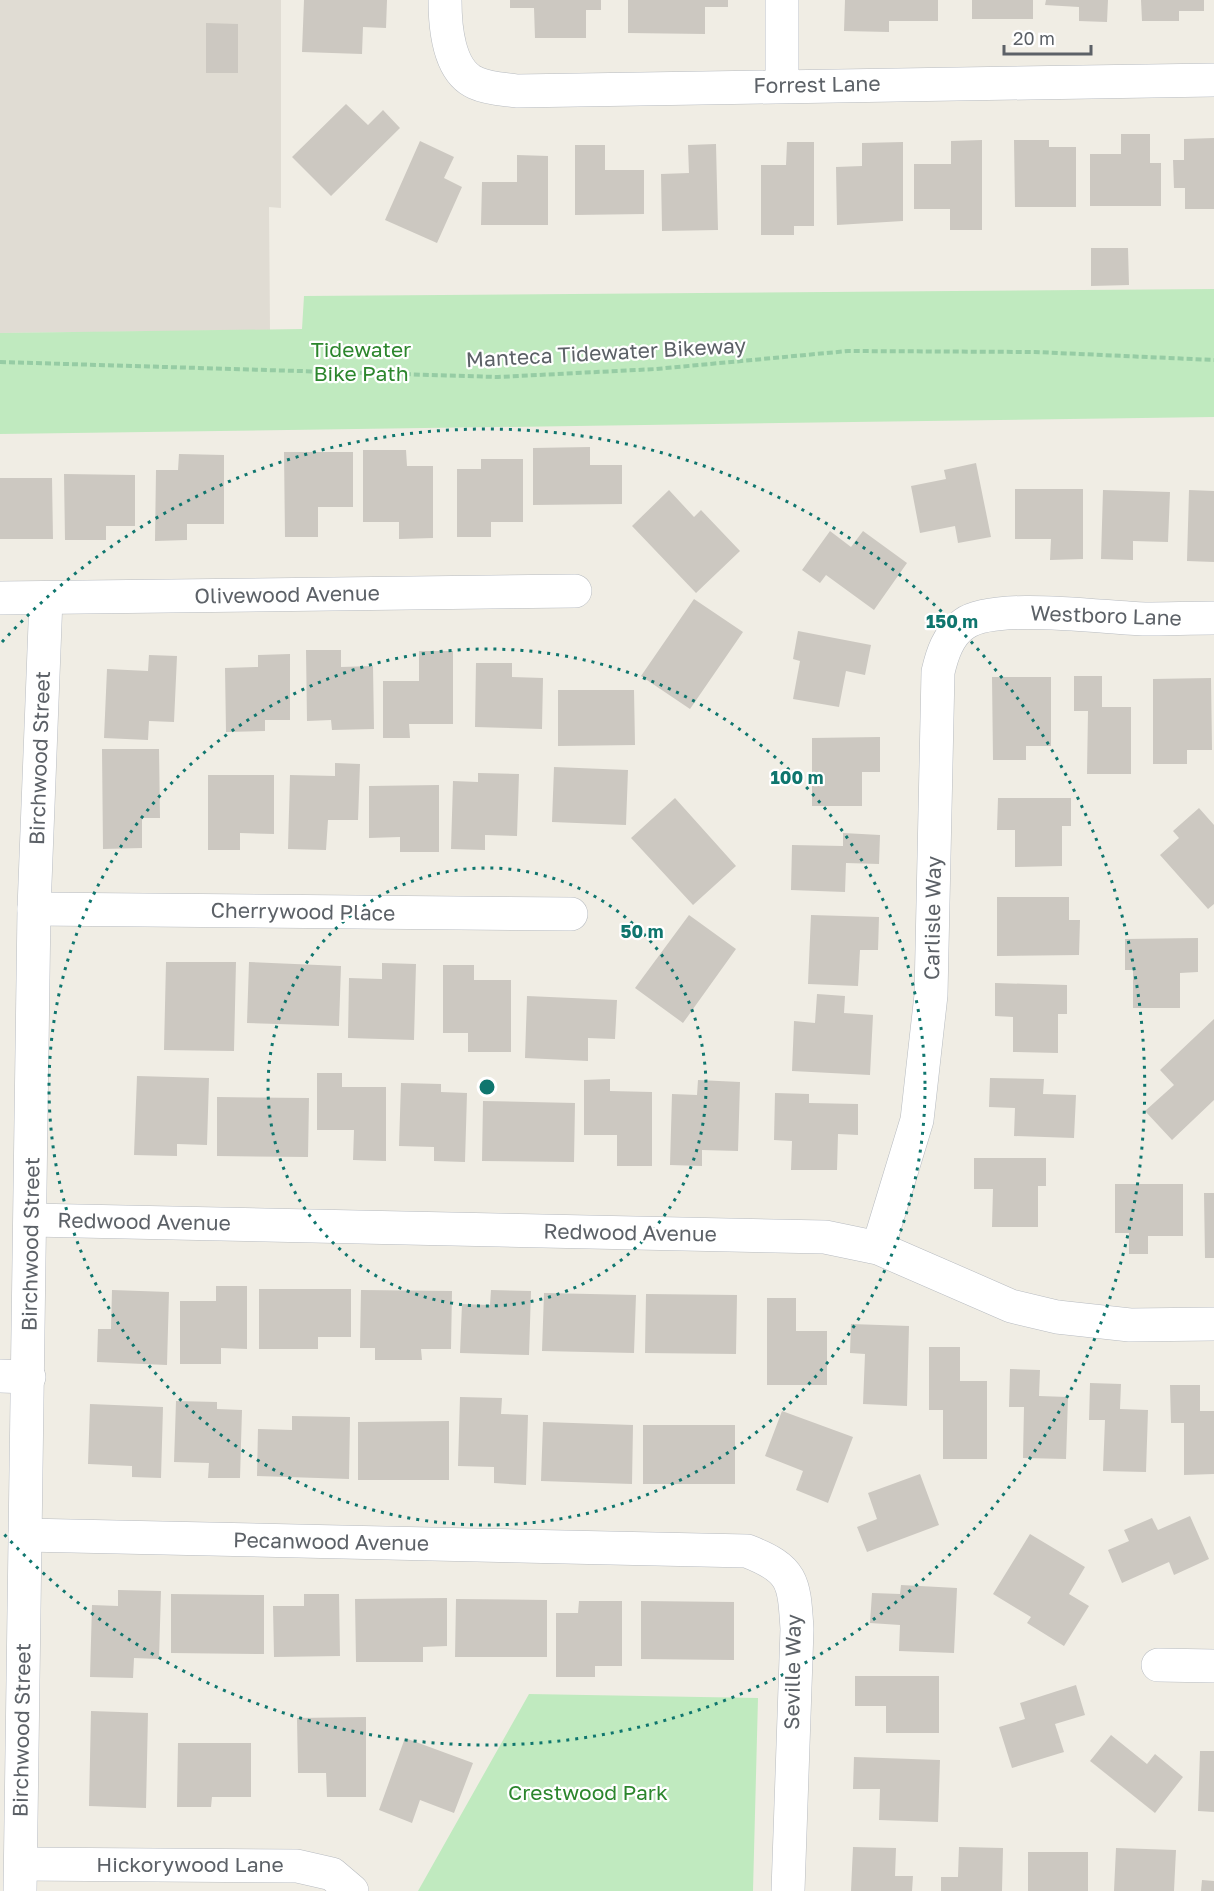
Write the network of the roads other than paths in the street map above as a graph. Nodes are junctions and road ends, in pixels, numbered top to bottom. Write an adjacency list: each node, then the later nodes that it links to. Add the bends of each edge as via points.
1 (445, 0): 4 (street, Forrest Lane, via 452,54 460,70 474,82 490,88 517,91)
2 (782, 0): 4 (street)
3 (1214, 80): 4 (street, Forrest Lane)
4 (782, 86)
5 (575, 591): 7 (street, Olivewood Avenue)
6 (0, 598): 7 (street, Olivewood Avenue)
7 (46, 598): 10 (street, Birchwood Street)
8 (997, 615): 9 (street, Westboro Lane); 13 (street, Carlisle Way, via 962,625 947,646 938,672 931,995 917,1120)
9 (1214, 618)
10 (34, 909): 11 (street, Cherrywood Place); 12 (street, Birchwood Street)
11 (571, 914)
12 (32, 1220): 13 (street, Redwood Avenue, via 825,1237); 15 (street, Birchwood Street)
13 (878, 1248): 14 (street, Redwood Avenue, via 1011,1306 1057,1317 1130,1325)
14 (1214, 1324)
15 (15, 1377): 16 (street, Birchwood Street)
16 (24, 1534): 17 (street, Pecanwood Avenue); 20 (street, Birchwood Street)
17 (638, 1549): 22 (street, Seville Way, via 747,1551 784,1569 794,1593 797,1629)
18 (1158, 1665): 19 (street)
19 (1214, 1666)
20 (20, 1878): 21 (street, Hickorywood Lane, via 297,1866 332,1874)
21 (352, 1891)
22 (789, 1891)

